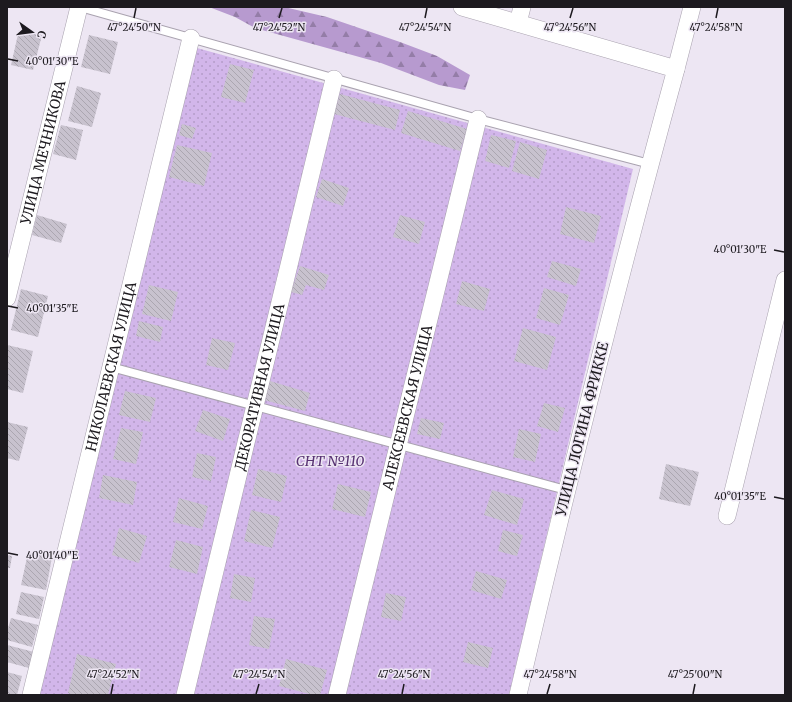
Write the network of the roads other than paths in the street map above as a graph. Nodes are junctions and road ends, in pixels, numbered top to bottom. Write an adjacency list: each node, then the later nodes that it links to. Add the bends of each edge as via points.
1 (80, 7): 5 (lane); 11 (street, УЛИЦА МЕЧНИКОВА)
2 (462, 7): 4 (street)
3 (692, 7): 6 (street, УЛИЦА ЛОГИНА ФРИККЕ)
4 (520, 15): 6 (street)
5 (191, 38): 7 (lane); 12 (street, НИКОЛАЕВСКАЯ УЛИЦА)
6 (676, 69): 9 (street, УЛИЦА ЛОГИНА ФРИККЕ)
7 (334, 78): 8 (lane); 13 (street, ДЕКОРАТИВНАЯ УЛИЦА)
8 (478, 119): 9 (lane); 14 (street, АЛЕКСЕЕВСКАЯ УЛИЦА)
9 (650, 164): 15 (street, УЛИЦА ЛОГИНА ФРИККЕ)
10 (785, 280): 16 (street)
11 (7, 298)
12 (110, 367): 13 (lane); 17 (street, НИКОЛАЕВСКАЯ УЛИЦА)
13 (254, 406): 14 (lane); 18 (street, ДЕКОРАТИВНАЯ УЛИЦА)
14 (398, 445): 15 (lane); 19 (street, АЛЕКСЕЕВСКАЯ УЛИЦА)
15 (566, 490): 20 (street, УЛИЦА ЛОГИНА ФРИККЕ)
16 (727, 516)
17 (31, 695)
18 (185, 695)
19 (337, 695)
20 (518, 695)

